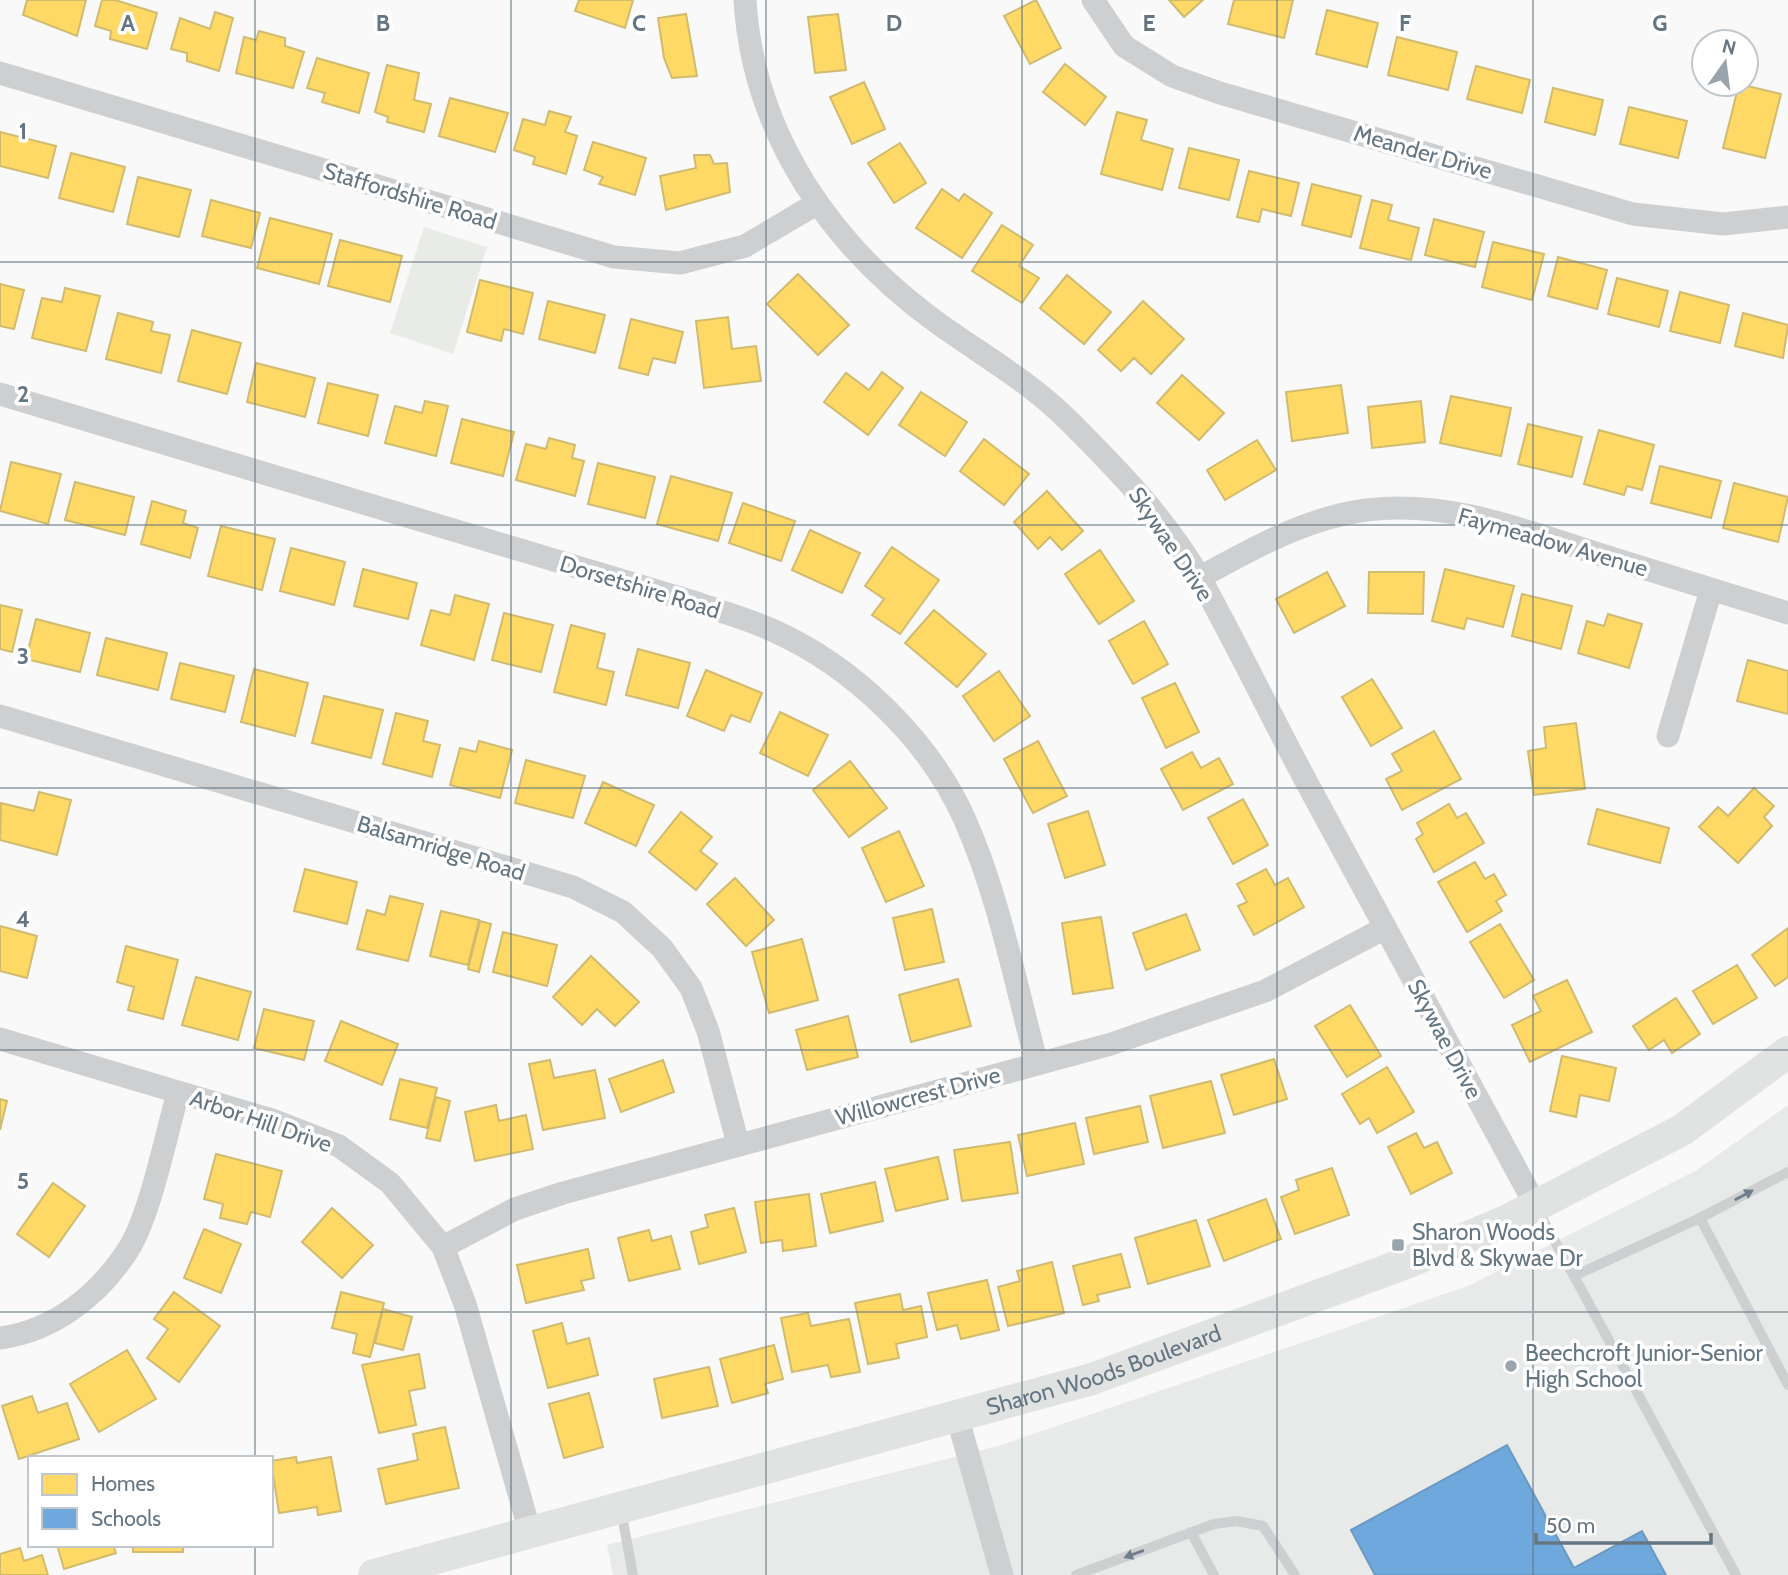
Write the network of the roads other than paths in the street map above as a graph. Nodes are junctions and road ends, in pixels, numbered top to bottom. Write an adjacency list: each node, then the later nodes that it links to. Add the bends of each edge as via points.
1 (745, 0): 4 (street, Skywae Drive, via 758,81 781,145)
2 (1093, 0): 5 (street, Meander Drive, via 1124,46 1172,76 1220,93 1633,214 1723,224)
3 (0, 73): 4 (street, Staffordshire Road, via 614,257 680,262 745,246)
4 (816, 204): 7 (street, Skywae Drive, via 864,262 938,324 1009,369 1065,417 1136,489)
5 (1788, 217)
6 (0, 394): 15 (street, Dorsetshire Road, via 697,604 773,630 841,670 891,714 932,765 964,818 989,883)
7 (1199, 578): 8 (street, Faymeadow Avenue, via 1252,548 1309,524 1366,510 1423,509 1486,519); 12 (street, Skywae Drive)
8 (1712, 590): 9 (street, Faymeadow Avenue); 11 (street)
9 (1788, 614)
10 (0, 716): 17 (street, Balsamridge Road, via 573,887 623,912 662,948 691,988 708,1031)
11 (1668, 736)
12 (1385, 928): 15 (street, Willowcrest Drive, via 1265,991 1111,1044); 19 (street, Skywae Drive)
13 (0, 1039): 16 (street, Arbor Hill Drive)
14 (1788, 1052): 19 (street, Sharon Woods Boulevard, via 1682,1130)
15 (1037, 1063): 17 (street, Willowcrest Drive)
16 (178, 1093): 21 (street, Arbor Hill Drive, via 272,1120 339,1146 390,1183); 23 (street, via 129,1249 92,1295 59,1319)
17 (738, 1144): 21 (street, Willowcrest Drive, via 515,1209)
18 (1788, 1172): 20 (lane, one-way to 18)
19 (1536, 1206): 22 (lane); 25 (street, Sharon Woods Boulevard, via 1409,1262 1104,1374)
20 (1699, 1218): 22 (lane); 24 (lane)
21 (443, 1247): 27 (street, Arbor Hill Drive, via 465,1304)
22 (1573, 1276): 35 (lane)
23 (0, 1338)
24 (1788, 1385)
25 (957, 1416): 26 (street, Sharon Woods Boulevard); 31 (street)
26 (620, 1507): 27 (street, Sharon Woods Boulevard); 30 (lane)
27 (530, 1532): 29 (street, Sharon Woods Boulevard)
28 (1191, 1532): 32 (lane, one-way to 32); 33 (lane); 34 (lane, via 1237,1521 1263,1526)
29 (374, 1575)
30 (633, 1575)
31 (1002, 1575)
32 (1076, 1575)
33 (1214, 1575)
34 (1295, 1575)
35 (1737, 1575)

